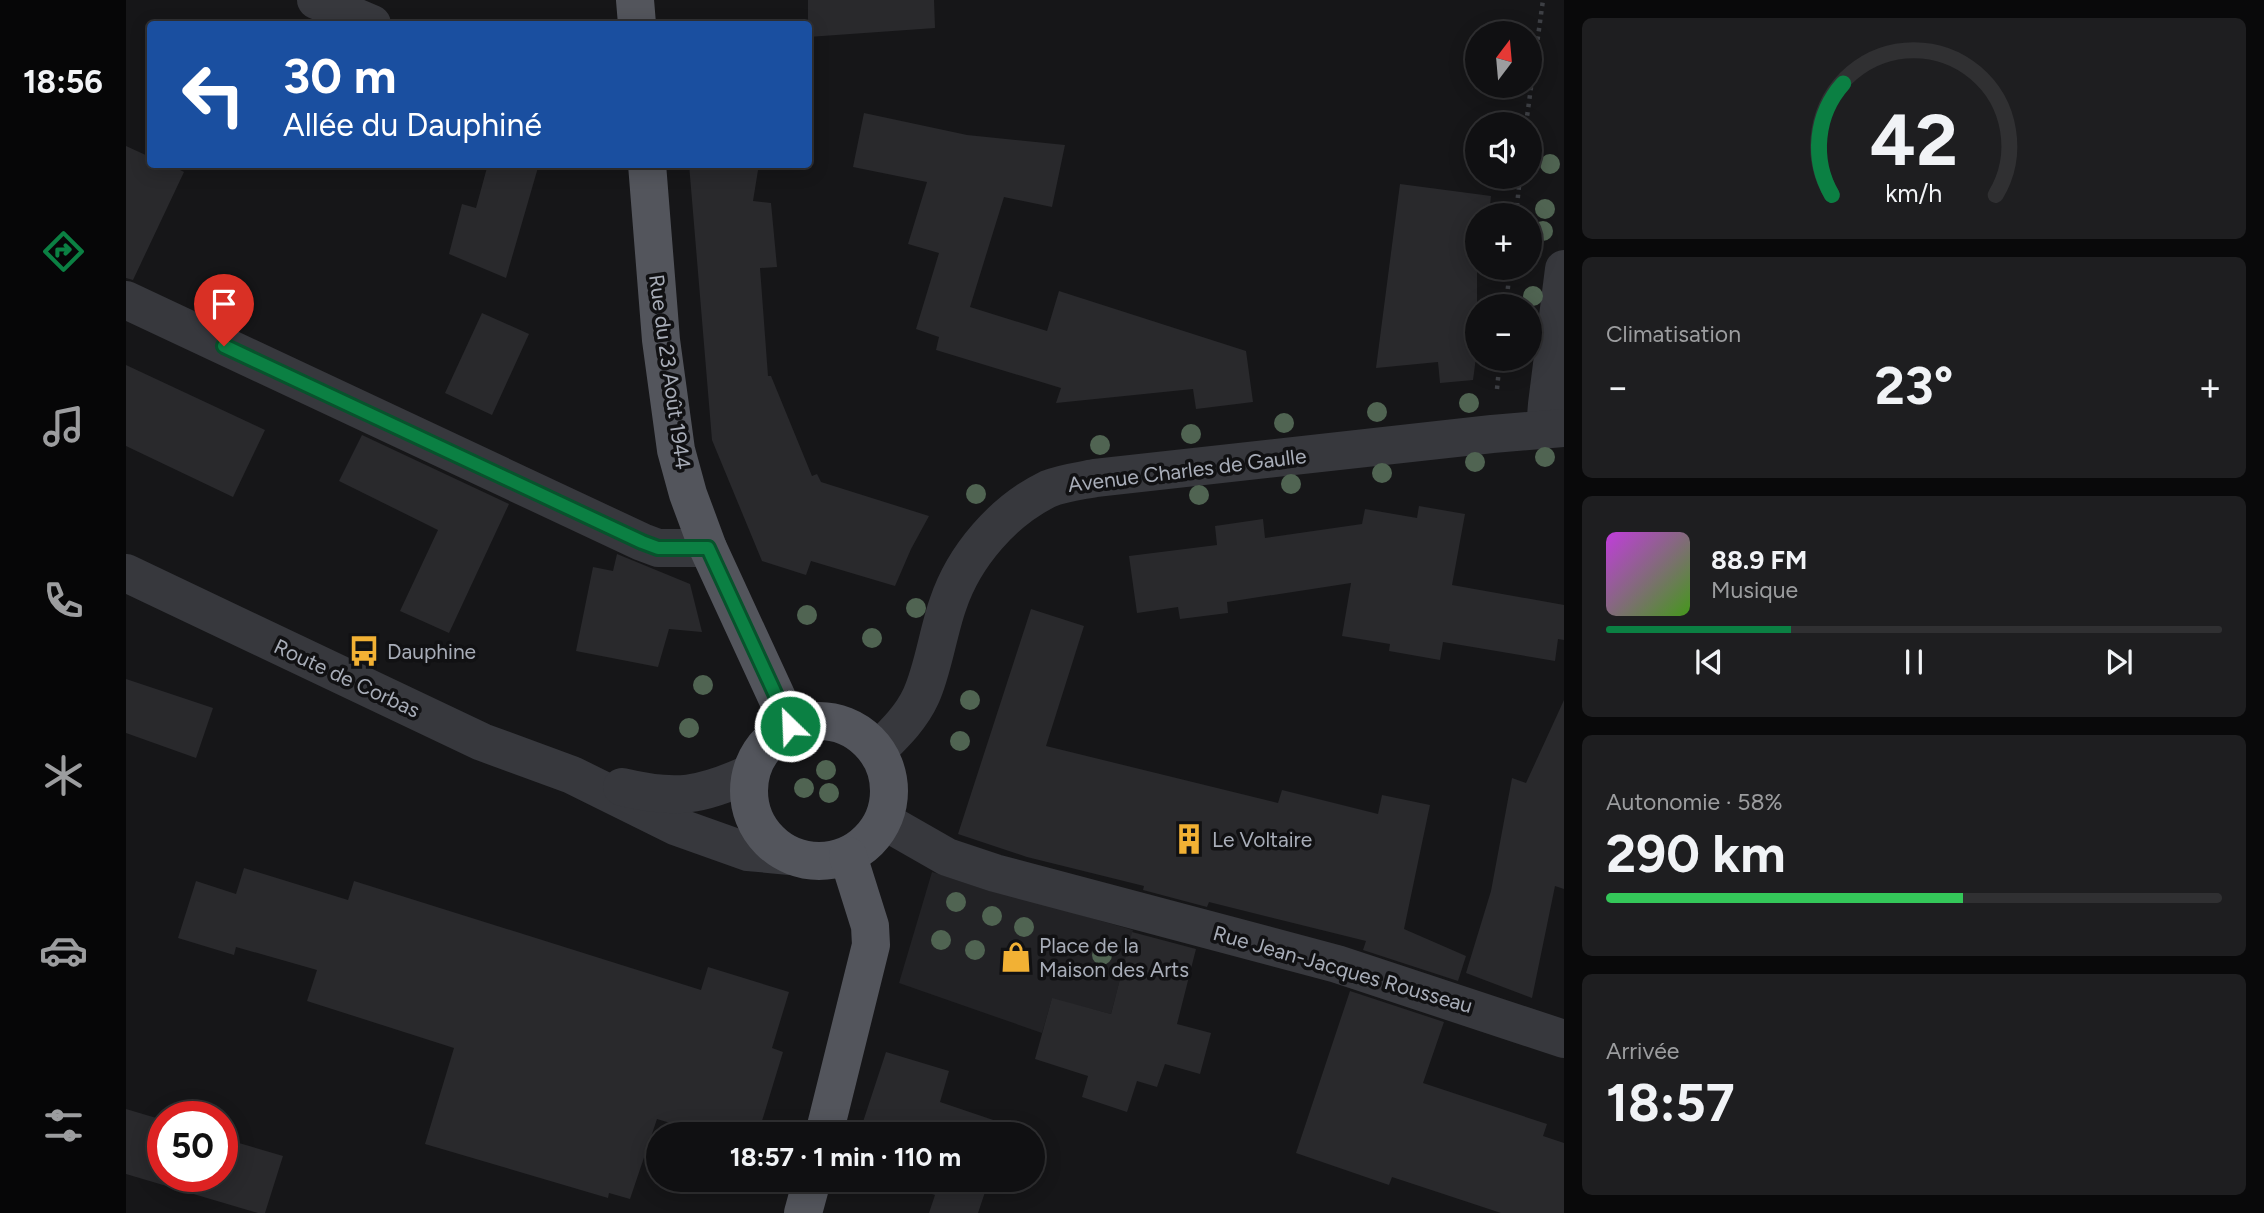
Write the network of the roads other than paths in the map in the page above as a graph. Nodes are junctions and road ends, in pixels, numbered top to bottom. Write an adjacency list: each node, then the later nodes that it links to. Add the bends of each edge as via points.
1 (316, 0): 3 (street)
2 (635, 0): 4 (main road)
3 (365, 21)
4 (638, 21)
5 (647, 168): 9 (main road, Rue du 23 Août 1944, via 661,340 676,450)
6 (1564, 270): 8 (street, via 1546,404)
7 (126, 300): 9 (street, via 642,542 658,548)
8 (1555, 429): 12 (street, Avenue Charles de Gaulle, via 1095,478 1050,488 1025,503 978,548 948,601 921,695 906,721)
9 (708, 548): 11 (main road, Rue du 23 Août 1944)
10 (126, 573): 14 (street, Route de Corbas, via 481,742)
11 (790, 726): 12 (main road, via 835,722 857,731); 13 (main road, via 767,744)
12 (877, 751): 15 (main road, via 888,774 890,802)
13 (751, 773): 14 (street, Route de Corbas, via 707,791 677,795); 16 (main road, via 752,811 761,830)
14 (572, 775): 16 (street, Route de Corbas, via 675,826 748,852)
15 (884, 821): 17 (main road, via 870,841); 18 (street, Rue Jean-Jacques Rousseau, via 947,857 995,873 1337,964)
16 (790, 856): 17 (main road, via 823,862)
17 (848, 856): 19 (main road, via 872,945)
18 (1564, 1039)
19 (827, 1122)
20 (809, 1192): 21 (main road)
21 (803, 1213)

